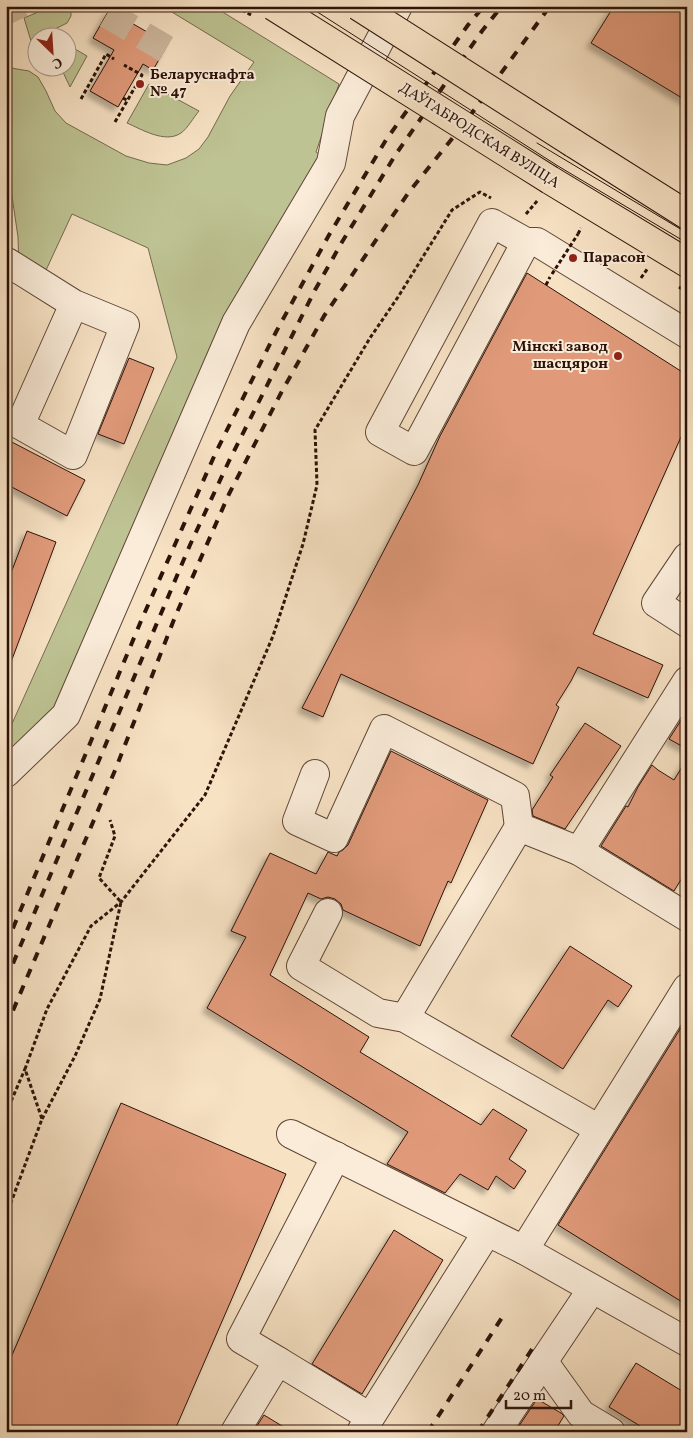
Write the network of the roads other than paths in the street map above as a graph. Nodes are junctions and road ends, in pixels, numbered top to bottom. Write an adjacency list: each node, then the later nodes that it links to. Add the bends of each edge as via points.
1 (273, 6): 7 (main road, ДАЎГАБРОДСКАЯ ВУЛІЦА, bridge)
2 (358, 6): 4 (main road, bridge)
3 (398, 6): 13 (lane, via 340,116 331,163 236,323 66,715)
4 (687, 215)
5 (526, 242): 5 (lane, via 492,223 380,432 414,451); 9 (lane, via 537,242)
6 (7, 260): 8 (lane)
7 (687, 263)
8 (74, 304): 8 (lane, via 125,325 73,455 20,425)
9 (687, 334)
10 (687, 557): 11 (lane, via 656,603)
11 (687, 623)
12 (687, 681): 16 (lane)
13 (6, 773)
14 (315, 774): 15 (lane, via 297,821 334,838 384,729 515,796)
15 (519, 827): 16 (lane); 20 (lane)
16 (579, 851): 18 (lane)
17 (328, 912): 20 (lane, via 301,966 378,1013)
18 (687, 917)
19 (687, 988): 21 (lane)
20 (404, 1018): 21 (lane)
21 (600, 1129): 25 (lane)
22 (291, 1134): 23 (lane)
23 (336, 1156): 24 (lane); 28 (lane, via 241,1339)
24 (487, 1232): 25 (lane); 30 (lane)
25 (524, 1250): 26 (lane)
26 (592, 1289): 27 (lane); 29 (lane)
27 (687, 1342)
28 (278, 1361): 30 (lane); 31 (lane)
29 (543, 1361): 32 (lane); 33 (lane, via 581,1414)
30 (366, 1425)
31 (235, 1432)
32 (496, 1432)
33 (611, 1432)

